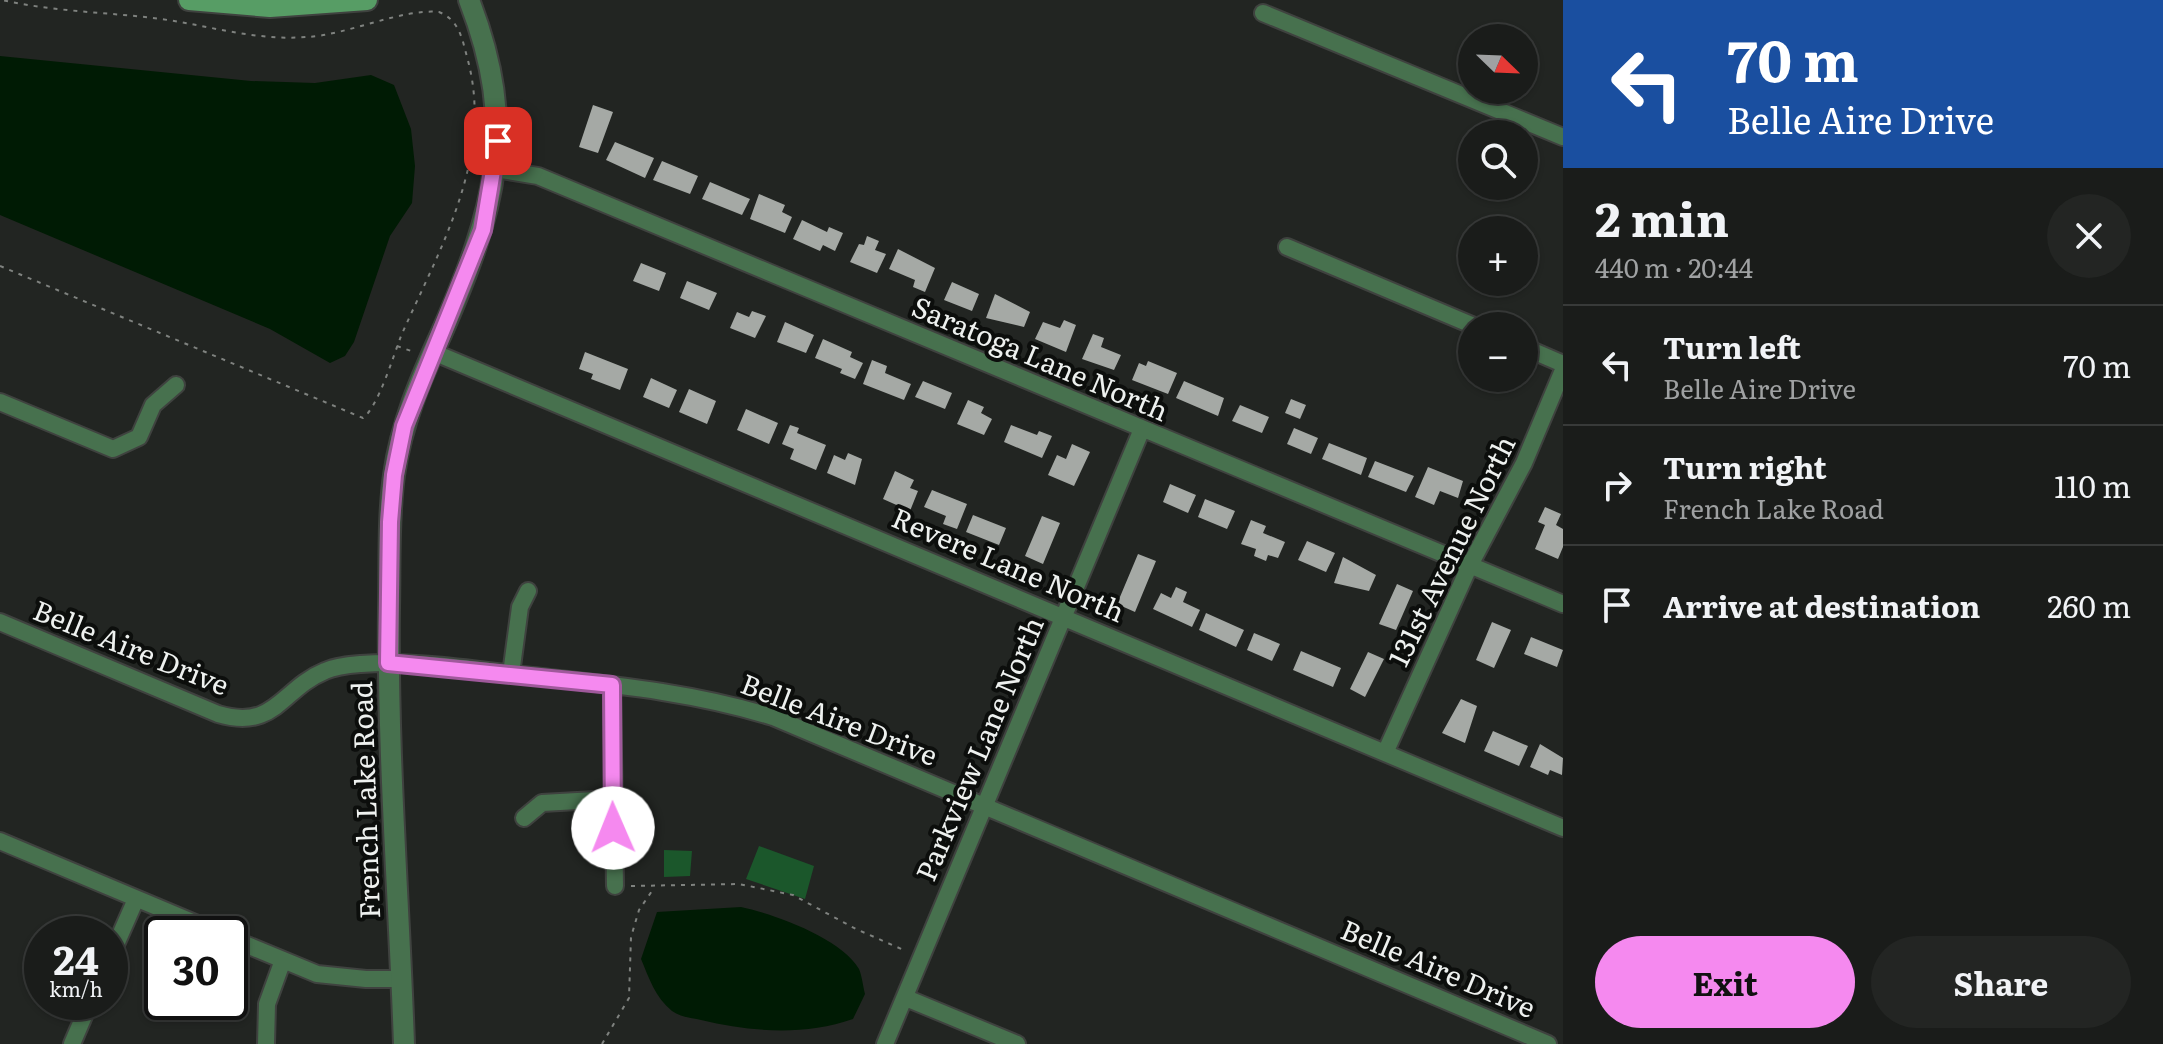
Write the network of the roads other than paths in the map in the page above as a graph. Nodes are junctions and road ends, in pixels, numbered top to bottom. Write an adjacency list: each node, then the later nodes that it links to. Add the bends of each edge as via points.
1 (189, 0): 2 (main road, via 270,7)
2 (367, 0)
3 (469, 0): 6 (street, French Lake Road, via 494,81)
4 (1263, 13): 5 (street)
5 (1563, 137)
6 (495, 169): 9 (street, French Lake Road, via 483,230); 15 (street, Saratoga Lane North, via 538,176)
7 (1287, 247): 8 (street)
8 (1458, 319)
9 (433, 352): 19 (street, Revere Lane North); 21 (street, French Lake Road, via 404,426 394,475)
10 (1538, 353): 11 (street)
11 (1563, 364)
12 (1563, 370): 16 (street, 131st Avenue North, via 1524,463)
13 (176, 385): 14 (street, via 153,405 139,437 113,449)
14 (0, 402)
15 (1142, 429): 16 (street, Saratoga Lane North); 19 (street, Parkview Lane North)
16 (1470, 565): 18 (street, Saratoga Lane North); 24 (street, 131st Avenue North)
17 (528, 591): 22 (street, via 520,607)
18 (1563, 604)
19 (1063, 616): 24 (street, Revere Lane North); 26 (street, Parkview Lane North)
20 (0, 622): 21 (street, Belle Aire Drive, via 239,719 270,712 323,671)
21 (388, 663): 22 (street, Belle Aire Drive); 36 (street, French Lake Road)
22 (511, 674): 23 (street, Belle Aire Drive)
23 (612, 685): 25 (street); 26 (street, Belle Aire Drive, via 692,694 773,717)
24 (1385, 753): 28 (street, Revere Lane North)
25 (613, 799): 27 (street, via 542,803); 30 (street)
26 (986, 806): 37 (street, Parkview Lane North); 44 (street, Belle Aire Drive)
27 (524, 818)
28 (1563, 828)
29 (0, 841): 31 (street)
30 (615, 886)
31 (136, 899): 32 (street); 33 (street)
32 (177, 916)
33 (128, 917)
34 (248, 945): 35 (street)
35 (283, 960): 36 (street, via 317,974); 40 (street, via 267,1004)
36 (402, 979): 41 (street, French Lake Road)
37 (906, 998): 42 (street, Parkview Lane North); 43 (street)
38 (82, 1020): 39 (street)
39 (72, 1044)
40 (266, 1044)
41 (404, 1044)
42 (885, 1044)
43 (1017, 1044)
44 (1548, 1044)

